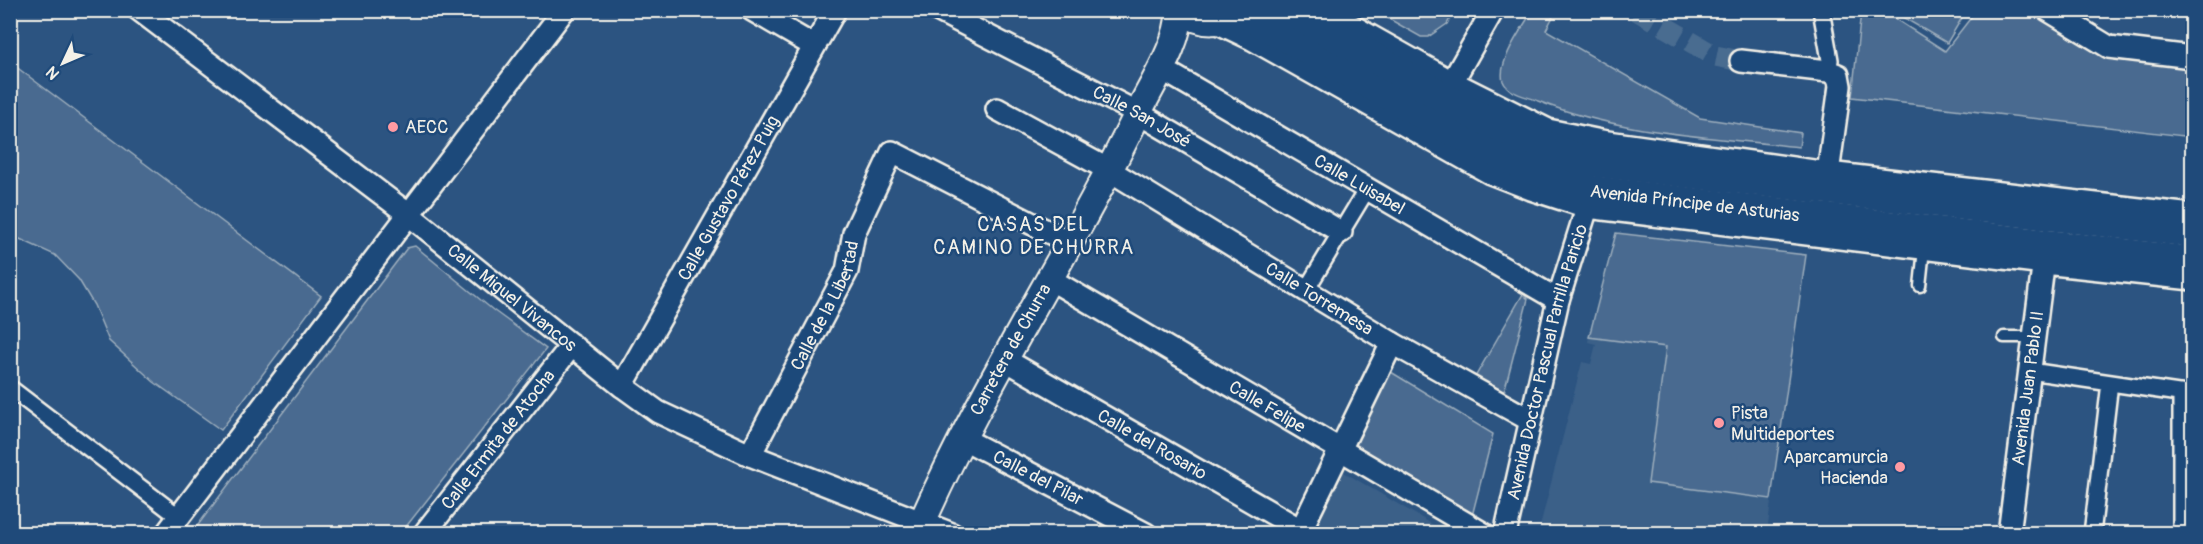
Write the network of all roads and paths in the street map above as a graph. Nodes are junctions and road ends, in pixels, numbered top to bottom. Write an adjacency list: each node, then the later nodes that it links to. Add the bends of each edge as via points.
1 (139, 10): 24 (street, Calle Miguel Vivancos)
2 (564, 10): 24 (street)
3 (752, 10): 12 (street)
4 (835, 10): 12 (street, Calle Gustavo Pérez Puig)
5 (937, 10): 19 (street, Calle San José)
6 (1290, 10): 27 (main road, Avenida Príncipe de Asturias, via 1473,114 1581,160)
7 (1323, 10): 17 (street)
8 (1493, 10): 17 (street)
9 (1821, 10): 16 (street, via 1830,60)
10 (2048, 10): 13 (street, via 2109,47)
11 (1209, 13): 15 (street, Carretera de Churra, via 1181,31); 23 (main road, Avenida Príncipe de Asturias)
12 (814, 46): 44 (street, Calle Gustavo Pérez Puig)
13 (2193, 57)
14 (1741, 61): 16 (street)
15 (1160, 68): 19 (street, Carretera de Churra); 22 (street, Calle Luisabel)
16 (1828, 71): 21 (street, via 1838,75 1840,87)
17 (1452, 82): 21 (street, via 1548,130)
18 (997, 109): 20 (street, Calle Torremesa)
19 (1138, 112): 20 (street, Carretera de Churra); 26 (street, Calle San José)
20 (1109, 170): 28 (street, Carretera de Churra); 35 (street, Calle Torremesa)
21 (1828, 173): 25 (street)
22 (1367, 189): 26 (street); 36 (street, Calle Luisabel)
23 (1589, 199): 29 (street); 30 (main road, Avenida Príncipe de Asturias); 36 (street, Avenida Doctor Pascual Parrilla Paricio)
24 (408, 214): 40 (street, Calle Miguel Vivancos); 51 (street)
25 (2193, 215)
26 (1341, 232): 35 (street)
27 (2193, 232)
28 (1070, 243): 32 (street, Carretera de Churra); 50 (street, Calle de la Libertad, via 892,152 854,233 847,271)
29 (1924, 249): 30 (street); 34 (lane)
30 (2045, 254): 31 (main road, Avenida Príncipe de Asturias); 33 (street); 38 (street, Avenida Juan Pablo II)
31 (2193, 262)
32 (1050, 279): 41 (street, Carretera de Churra); 49 (street, Calle Felipe)
33 (2193, 279)
34 (1920, 286)
35 (1306, 290): 39 (street, Calle Torremesa)
36 (1558, 300): 47 (street, Avenida Doctor Pascual Parrilla Paricio)
37 (2004, 337): 38 (lane)
38 (2034, 338): 42 (street, Avenida Juan Pablo II)
39 (1392, 343): 47 (street, Calle Torremesa); 49 (street)
40 (572, 345): 44 (street, Calle Miguel Vivancos); 55 (street, Calle Ermita de Atocha)
41 (1004, 359): 48 (street, Carretera de Churra); 53 (street, Calle del Rosario)
42 (2030, 371): 43 (street); 60 (street, Avenida Juan Pablo II)
43 (2110, 383): 46 (street); 61 (street)
44 (622, 387): 50 (street, Calle Miguel Vivancos, via 658,412)
45 (10, 388): 51 (street)
46 (2187, 394): 62 (street)
47 (1530, 420): 59 (street, Avenida Doctor Pascual Parrilla Paricio)
48 (962, 438): 52 (street, Carretera de Churra); 57 (street, Calle del Pilar)
49 (1341, 449): 53 (street); 58 (street, Calle Felipe)
50 (750, 454): 52 (street, Calle Miguel Vivancos)
51 (178, 517): 54 (street)
52 (920, 527): 56 (street, Calle Miguel Vivancos)
53 (1300, 532)
54 (166, 534)
55 (424, 534)
56 (952, 534)
57 (1146, 534)
58 (1484, 534)
59 (1505, 534)
60 (2009, 534)
61 (2092, 534)
62 (2181, 534)

